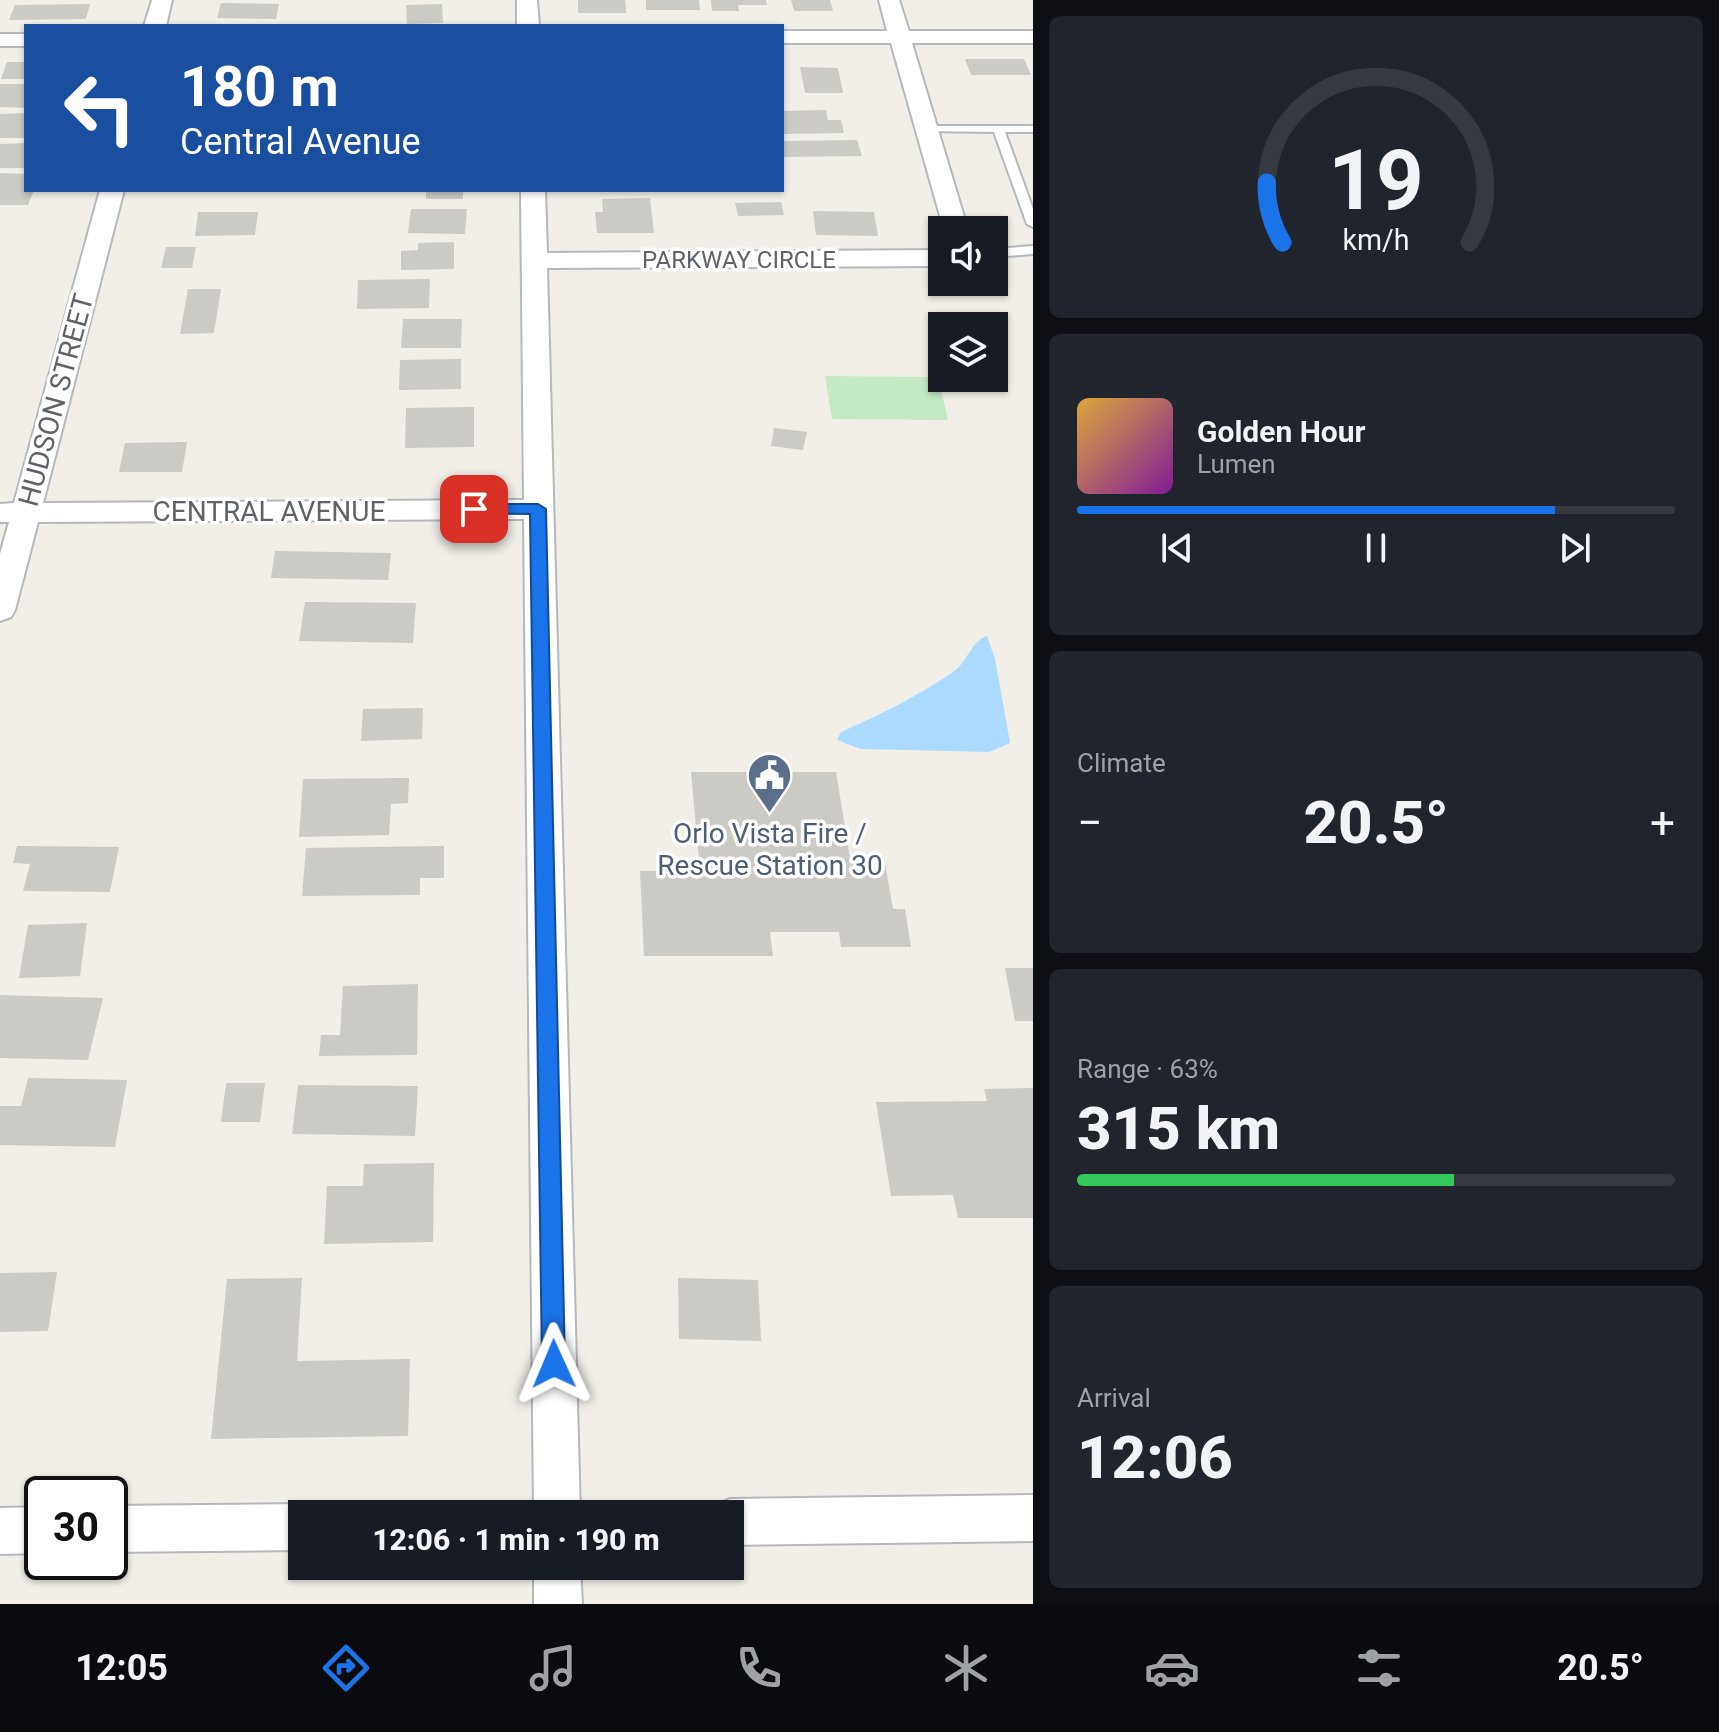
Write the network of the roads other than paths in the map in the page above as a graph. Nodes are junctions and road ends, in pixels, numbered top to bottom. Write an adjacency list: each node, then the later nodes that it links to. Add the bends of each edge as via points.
1 (162, 0): 4 (street)
2 (527, 0): 5 (street)
3 (889, 0): 7 (street)
4 (156, 24)
5 (528, 24)
6 (784, 37): 7 (street)
7 (900, 37): 8 (street); 11 (street)
8 (1033, 37)
9 (0, 40): 10 (street)
10 (24, 40)
11 (927, 129): 12 (lane); 16 (street)
12 (998, 129): 13 (lane); 17 (lane)
13 (1033, 129)
14 (111, 192): 23 (street, HUDSON STREET)
15 (533, 192): 21 (street)
16 (952, 216)
17 (1032, 219)
18 (1033, 250): 19 (lane)
19 (1008, 252)
20 (928, 258): 21 (street, PARKWAY CIRCLE)
21 (536, 261): 22 (street)
22 (538, 509): 23 (street, CENTRAL AVENUE); 25 (street)
23 (13, 513): 24 (street, HUDSON STREET)
24 (0, 610)
25 (557, 1500)
26 (1033, 1518): 27 (street)
27 (744, 1522)
28 (288, 1527): 29 (street)
29 (128, 1529)
30 (24, 1530): 31 (street)
31 (0, 1531)
32 (557, 1580): 33 (street)
33 (558, 1604)

